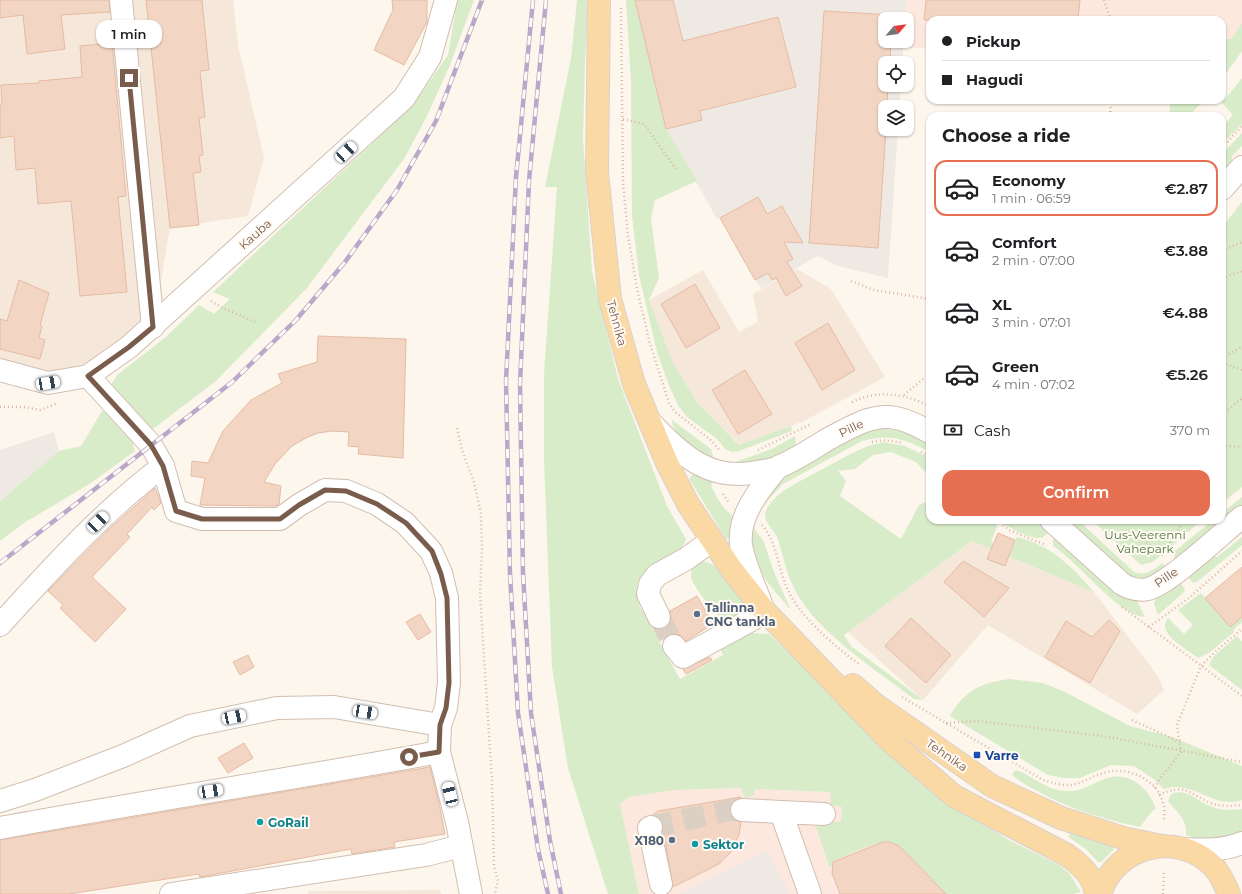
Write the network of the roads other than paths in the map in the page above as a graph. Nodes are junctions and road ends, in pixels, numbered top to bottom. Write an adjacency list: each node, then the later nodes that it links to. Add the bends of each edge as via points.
1 (121, 0): 6 (street)
2 (446, 0): 6 (street, Kauba, via 430,57 404,98)
3 (600, 0): 9 (main road, Tehnika, via 597,172 610,299 634,384)
4 (1242, 167): 5 (street)
5 (1226, 185)
6 (153, 327): 8 (street, Kauba)
7 (0, 370): 8 (street, Kauba, via 48,383)
8 (88, 376): 11 (street, via 151,445)
9 (647, 419): 12 (street, Pille, via 691,460 723,474 744,475); 15 (main road, Tehnika, via 688,504)
10 (926, 430): 12 (street, Pille, via 900,419 885,417 868,420 854,425)
11 (163, 466): 18 (street, via 132,489 58,561); 20 (street, via 176,511 202,519 280,519 325,490 346,491 377,504 406,523 432,551 447,598 449,683 446,708)
12 (777, 468): 16 (street, Pille, via 757,492 742,530 741,545)
13 (1242, 517): 14 (street, Pille, via 1167,580 1139,590 1122,584)
14 (1055, 524)
15 (711, 541): 16 (main road, Tehnika); 17 (street, via 657,576 650,584 648,594)
16 (763, 609): 19 (street, via 753,619 683,657); 29 (main road, Tehnika, via 876,705 992,786 1061,818 1123,838); 36 (main road, Tehnika, via 888,739 954,796 1067,855 1080,864 1089,876)
17 (659, 617)
18 (0, 625)
19 (674, 646)
20 (440, 725): 21 (street); 22 (street, via 334,707 277,708 190,726 116,759)
21 (439, 752): 27 (street, via 149,800); 31 (street)
22 (0, 801)
23 (742, 810): 24 (street)
24 (781, 812): 25 (street); 35 (street)
25 (824, 814)
26 (650, 827): 32 (street)
27 (0, 828)
28 (1242, 843): 30 (street, via 1228,849 1213,851)
29 (1162, 846): 30 (main road); 37 (main road, via 1143,849 1129,855 1116,866 1103,884)
30 (1184, 849): 38 (main road, via 1196,853 1215,868)
31 (462, 852): 33 (street, via 426,855); 34 (street)
32 (661, 884)
33 (171, 894)
34 (471, 894)
35 (810, 894)
36 (1096, 894)
37 (1100, 894)
38 (1229, 894)

